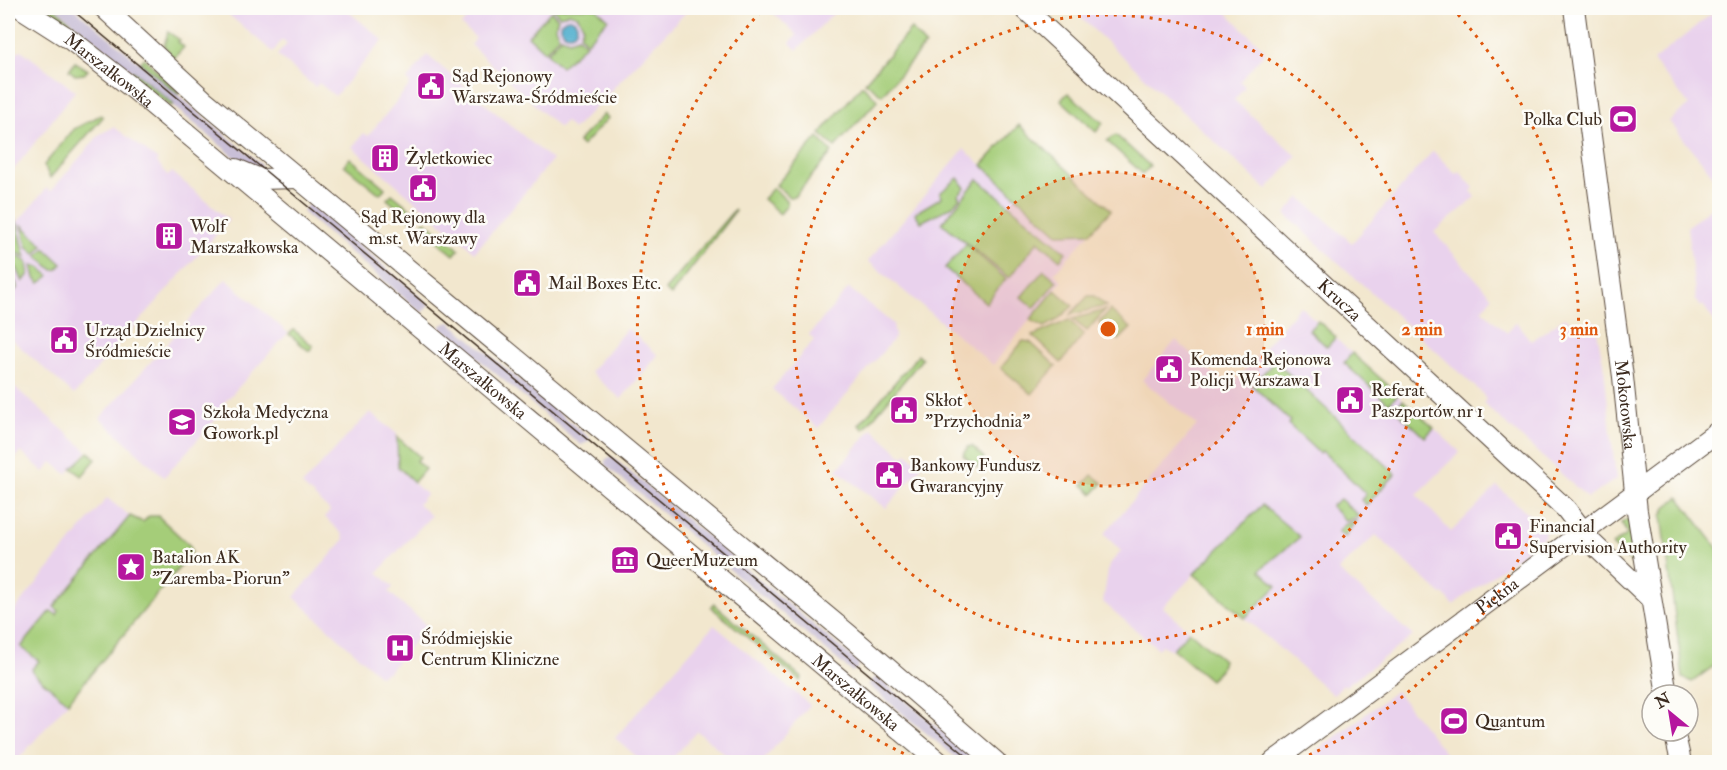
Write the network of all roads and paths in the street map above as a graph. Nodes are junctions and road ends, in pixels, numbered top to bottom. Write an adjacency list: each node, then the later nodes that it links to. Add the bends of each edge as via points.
1 (21, 8): 5 (main road, Marszałkowska, via 71,40)
2 (104, 8): 6 (main road, Marszałkowska, via 205,101)
3 (1024, 8): 9 (main road, Krucza, via 1558,502)
4 (1574, 8): 8 (main road, Mokotowska)
5 (220, 162): 6 (main road, via 260,179); 14 (main road, Marszałkowska)
6 (298, 178): 15 (main road, Marszałkowska, via 848,634)
7 (1719, 429): 8 (main road, Piękna)
8 (1635, 492): 9 (main road, Piękna); 10 (main road, Mokotowska)
9 (1583, 530): 10 (main road, Krucza); 16 (main road, Piękna)
10 (1650, 598): 11 (main road, Mokotowska, via 1656,613)
11 (1665, 683)
12 (1665, 743): 17 (main road)
13 (1677, 743): 18 (main road)
14 (939, 762)
15 (996, 762)
16 (1273, 762)
17 (1668, 762)
18 (1681, 762)

